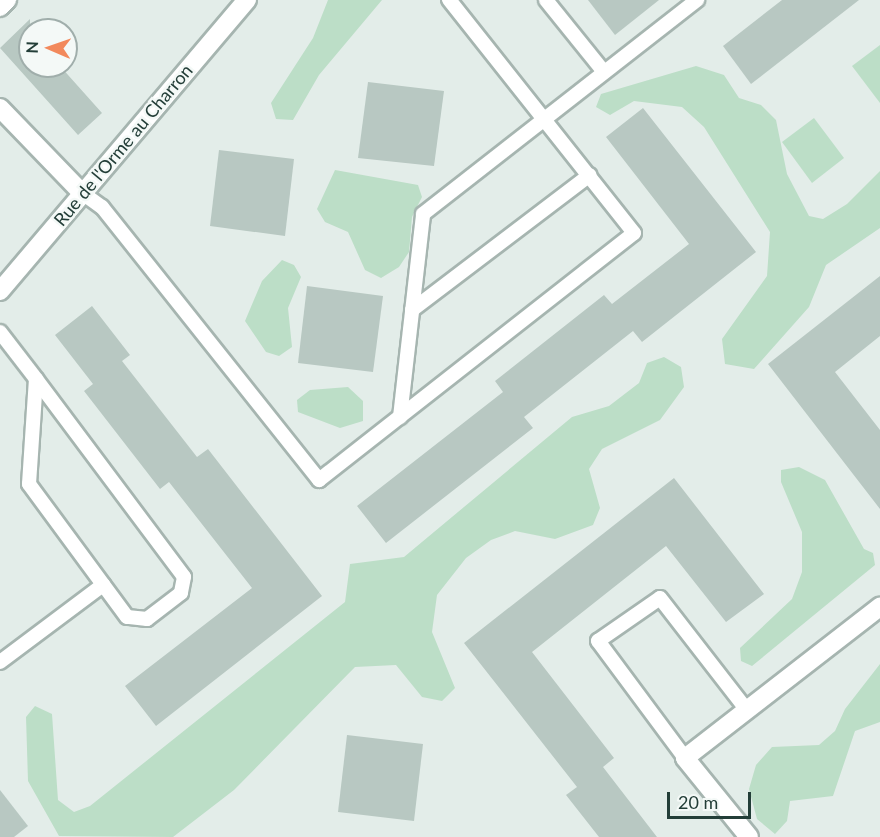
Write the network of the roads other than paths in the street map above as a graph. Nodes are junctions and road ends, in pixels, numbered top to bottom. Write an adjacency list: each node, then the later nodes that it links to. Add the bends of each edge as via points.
1 (7, 0): 6 (street)
2 (247, 0): 11 (street, Rue de l'Orme au Charron)
3 (449, 0): 9 (lane)
4 (546, 0): 7 (lane)
5 (697, 0): 7 (lane)
6 (0, 7)
7 (604, 72): 9 (lane)
8 (0, 108): 11 (street)
9 (545, 121): 10 (lane); 13 (lane, via 423,214)
10 (590, 175): 13 (lane); 16 (lane, via 634,233)
11 (81, 192): 12 (street, Rue de l'Orme au Charron); 16 (lane, via 102,207 319,480)
12 (0, 291)
13 (412, 310): 16 (lane)
14 (0, 332): 15 (lane)
15 (36, 379): 17 (lane, via 29,484); 17 (lane, via 186,585 147,619 136,620)
16 (400, 417)
17 (103, 585): 19 (lane)
18 (880, 607): 20 (street)
19 (0, 662)
20 (747, 710): 21 (street); 21 (lane, via 660,598 598,641)
21 (685, 758): 22 (street)
22 (749, 837)

